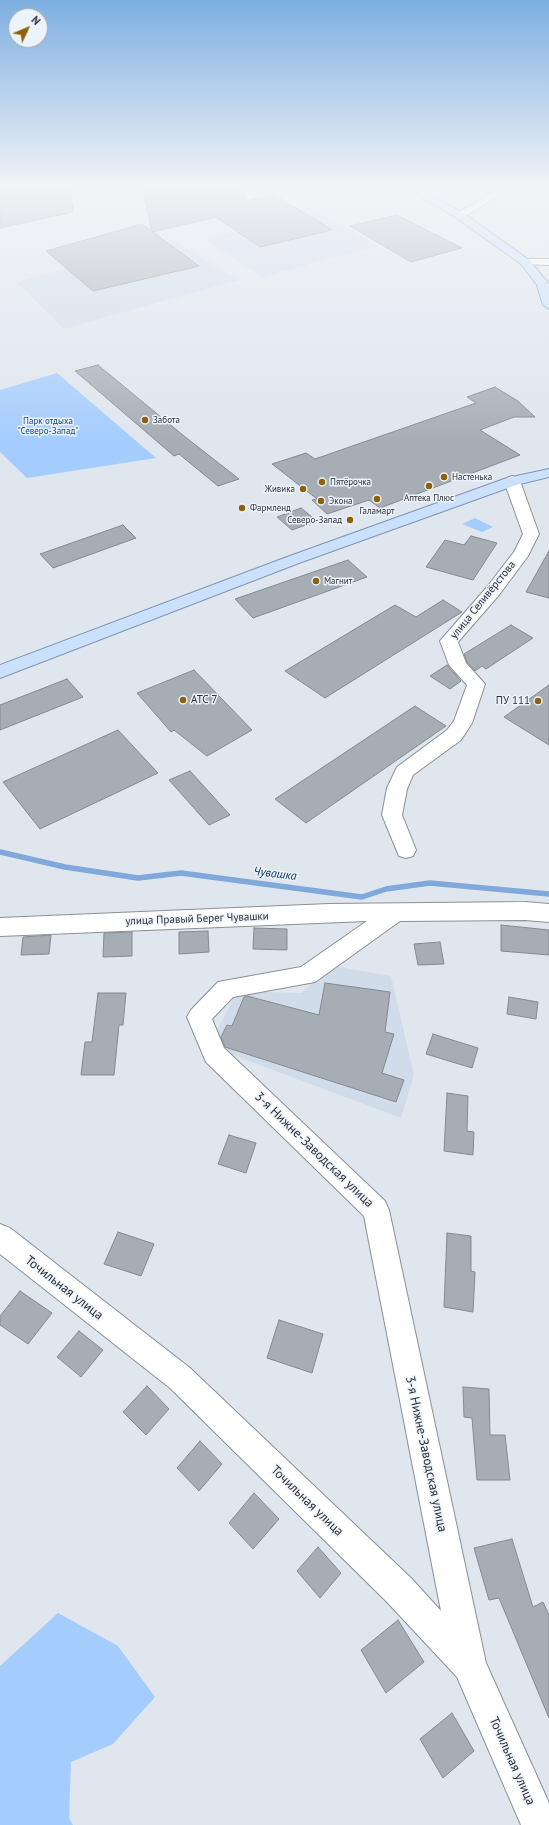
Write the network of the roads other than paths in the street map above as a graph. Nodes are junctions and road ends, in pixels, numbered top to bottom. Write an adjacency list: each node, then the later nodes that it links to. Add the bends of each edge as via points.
1 (534, 273): 2 (main road, via 543,284)
2 (549, 305)
3 (549, 473): 4 (main road)
4 (512, 481): 5 (main road, via 293,560); 6 (street, улица Селивёрстова, via 532,534 522,553 493,591 449,641 458,665 476,684 464,723 454,735 404,772 397,788 392,815)
5 (0, 672)
6 (406, 850)
7 (395, 913): 8 (street, улица Правый Берег Чувашки); 9 (street, улица Правый Берег Чувашки, via 329,913); 11 (street, 3-я Нижне-Заводская улица, via 307,975 226,989 199,1017 215,1055 376,1210)
8 (549, 913)
9 (0, 927)
10 (0, 1237): 11 (street, Точильная улица, via 180,1378 399,1590)
11 (469, 1665): 12 (street, Точильная улица)
12 (540, 1825)

